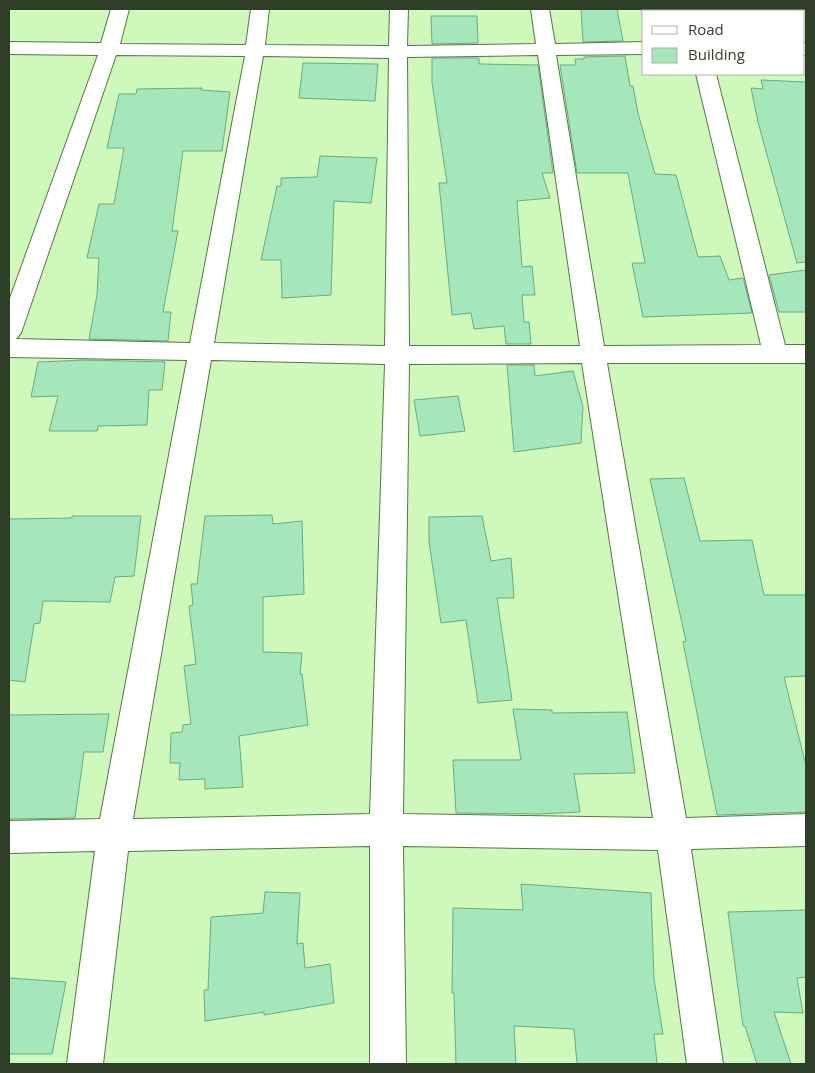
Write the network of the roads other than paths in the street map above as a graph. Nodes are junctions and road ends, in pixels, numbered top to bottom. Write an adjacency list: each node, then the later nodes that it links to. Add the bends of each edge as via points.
1 (120, 9): 7 (street)
2 (260, 9): 9 (street)
3 (399, 9): 10 (street)
4 (540, 9): 8 (street)
5 (9, 48): 7 (street)
6 (642, 48): 8 (street)
7 (109, 49): 9 (street); 12 (street)
8 (545, 50): 10 (street); 18 (street)
9 (254, 51): 10 (street); 14 (street)
10 (398, 52): 15 (street)
11 (706, 75): 16 (street)
12 (9, 334)
13 (9, 348): 14 (street)
14 (202, 351): 15 (street); 21 (street)
15 (398, 354): 18 (street); 19 (street)
16 (775, 354): 17 (street); 18 (street)
17 (806, 354)
18 (593, 356): 22 (street)
19 (386, 830): 21 (street); 22 (street); 25 (street)
20 (806, 830): 22 (street)
21 (114, 834): 23 (street); 24 (street)
22 (672, 834): 26 (street)
23 (9, 836)
24 (85, 1064)
25 (388, 1064)
26 (705, 1064)

